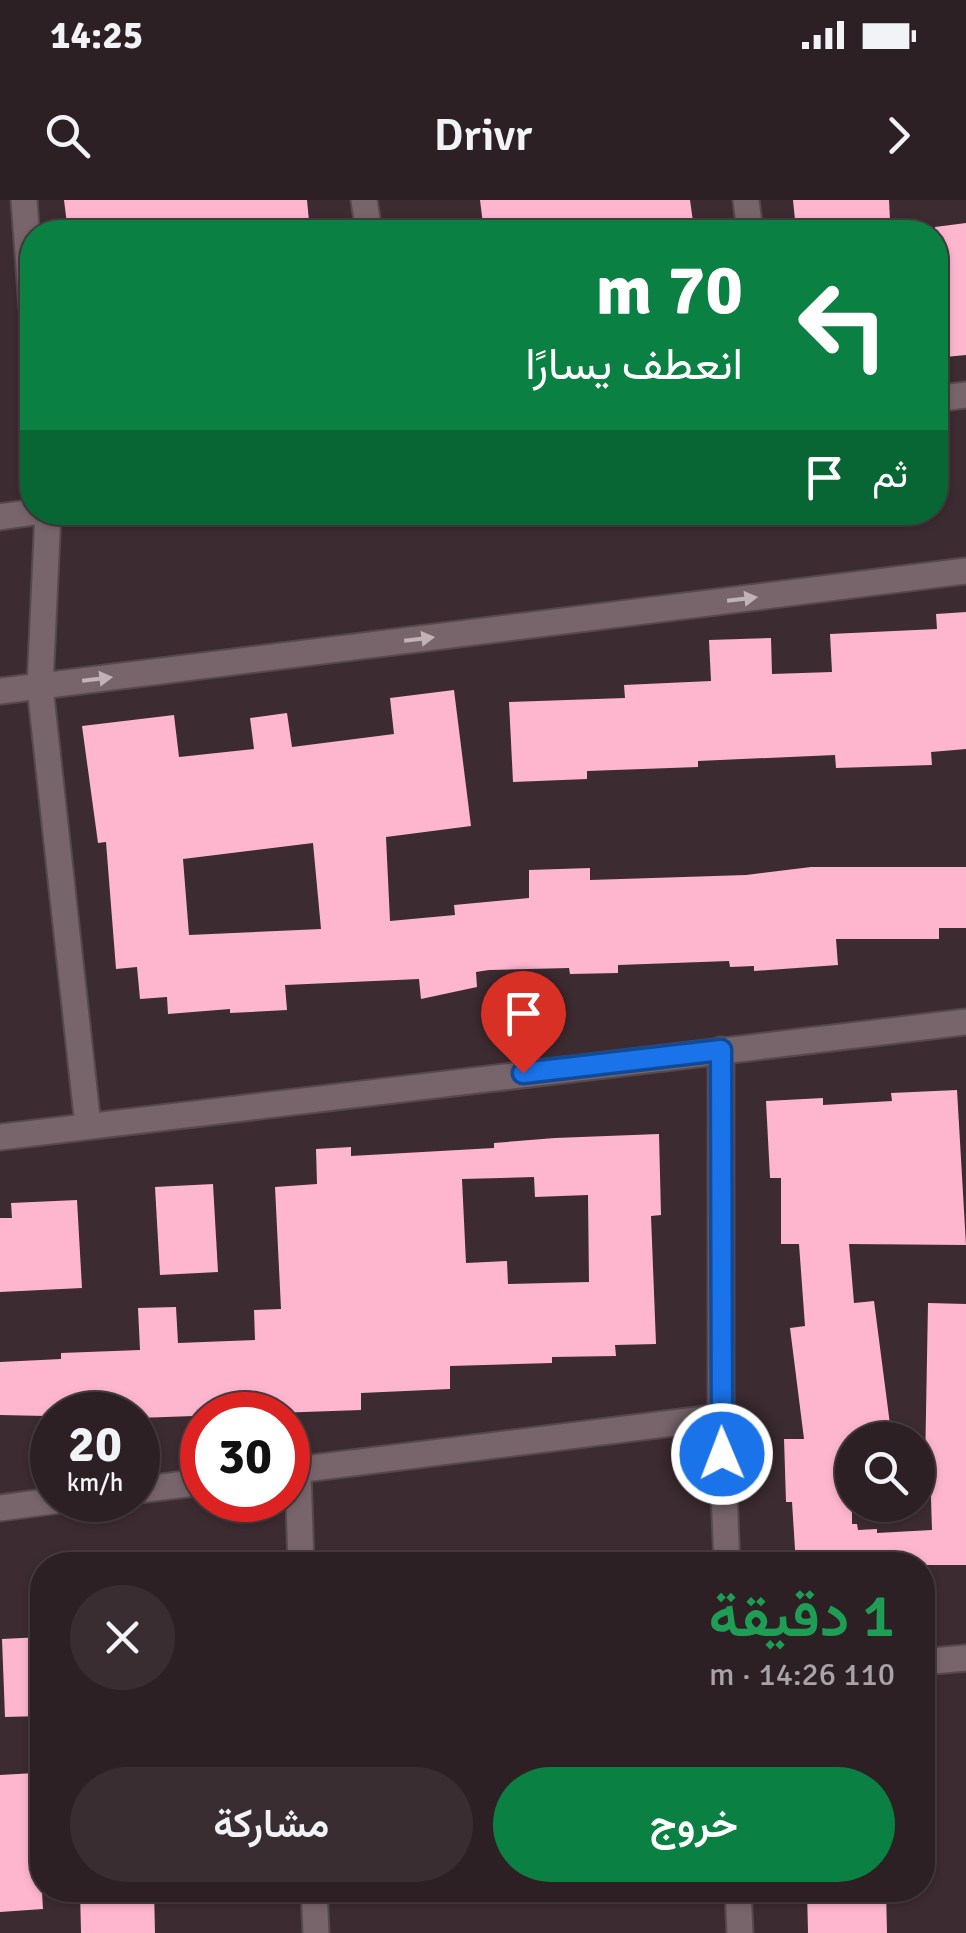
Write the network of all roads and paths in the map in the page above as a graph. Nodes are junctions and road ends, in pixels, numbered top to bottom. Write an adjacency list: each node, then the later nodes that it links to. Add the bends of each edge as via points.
1 (47, 525): 3 (street)
2 (966, 571): 3 (street, one-way to 2)
3 (40, 686): 4 (street); 7 (street)
4 (0, 691)
5 (966, 1022): 6 (street)
6 (721, 1050): 7 (street); 9 (street)
7 (88, 1126): 8 (street)
8 (0, 1137)
9 (721, 1417): 10 (street); 15 (street)
10 (310, 1469)
11 (30, 1504): 12 (street)
12 (0, 1508)
13 (297, 1522): 14 (street)
14 (300, 1552)
15 (726, 1552)
16 (966, 1658): 17 (street)
17 (935, 1661)
18 (315, 1902): 20 (street)
19 (739, 1902): 21 (street)
20 (316, 1933)
21 (740, 1933)

